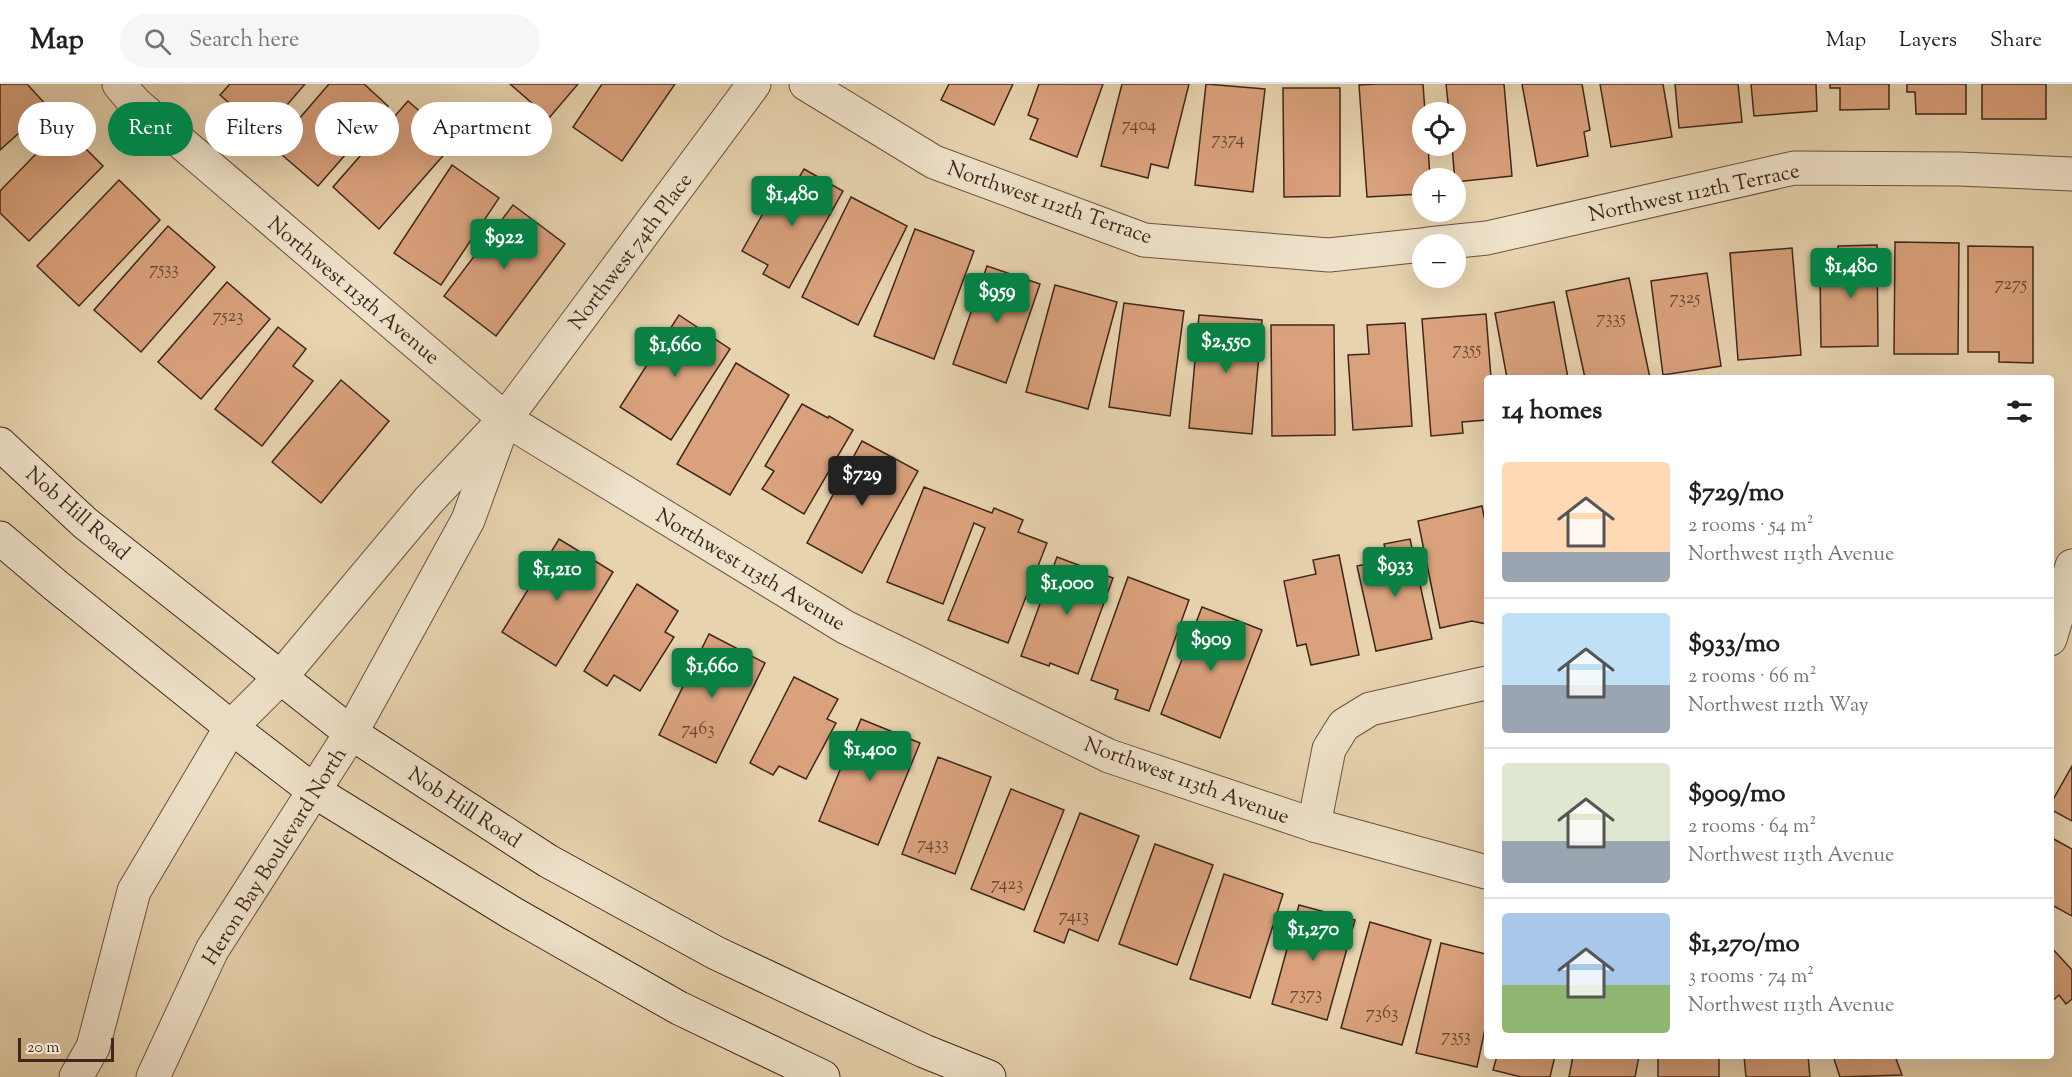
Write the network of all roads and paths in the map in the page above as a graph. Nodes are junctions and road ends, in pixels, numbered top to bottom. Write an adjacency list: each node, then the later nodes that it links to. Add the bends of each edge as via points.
1 (119, 84): 7 (street, Northwest 113th Avenue, via 135,103)
2 (754, 84): 7 (street, Northwest 74th Place)
3 (807, 84): 6 (street, Northwest 112th Terrace, via 934,162 1144,240 1329,255)
4 (2072, 174): 5 (street, Northwest 112th Terrace, via 1794,168)
5 (1466, 240)
6 (1412, 246)
7 (505, 419): 12 (street, Northwest 74th Place, via 429,500); 15 (street, Northwest 74th Place, via 468,520); 17 (street, Northwest 113th Avenue, via 845,627 1109,756)
8 (0, 444): 12 (street, Nob Hill Road, via 85,524)
9 (0, 538): 14 (street)
10 (2072, 566): 11 (street)
11 (2054, 626)
12 (280, 678): 14 (street); 15 (street, Nob Hill Road)
13 (1484, 683): 17 (street, via 1370,709 1344,725 1329,749)
14 (231, 727): 16 (street); 19 (street, via 134,891 93,1047)
15 (351, 733): 16 (street, Heron Bay Boulevard North); 22 (street, Nob Hill Road, via 548,861 657,922 914,1047)
16 (314, 791): 20 (street, Heron Bay Boulevard North, via 213,950); 21 (street, via 512,913 669,1002)
17 (1314, 825): 18 (street, Northwest 113th Avenue)
18 (1484, 871)
19 (76, 1077)
20 (153, 1077)
21 (823, 1077)
22 (989, 1077)

